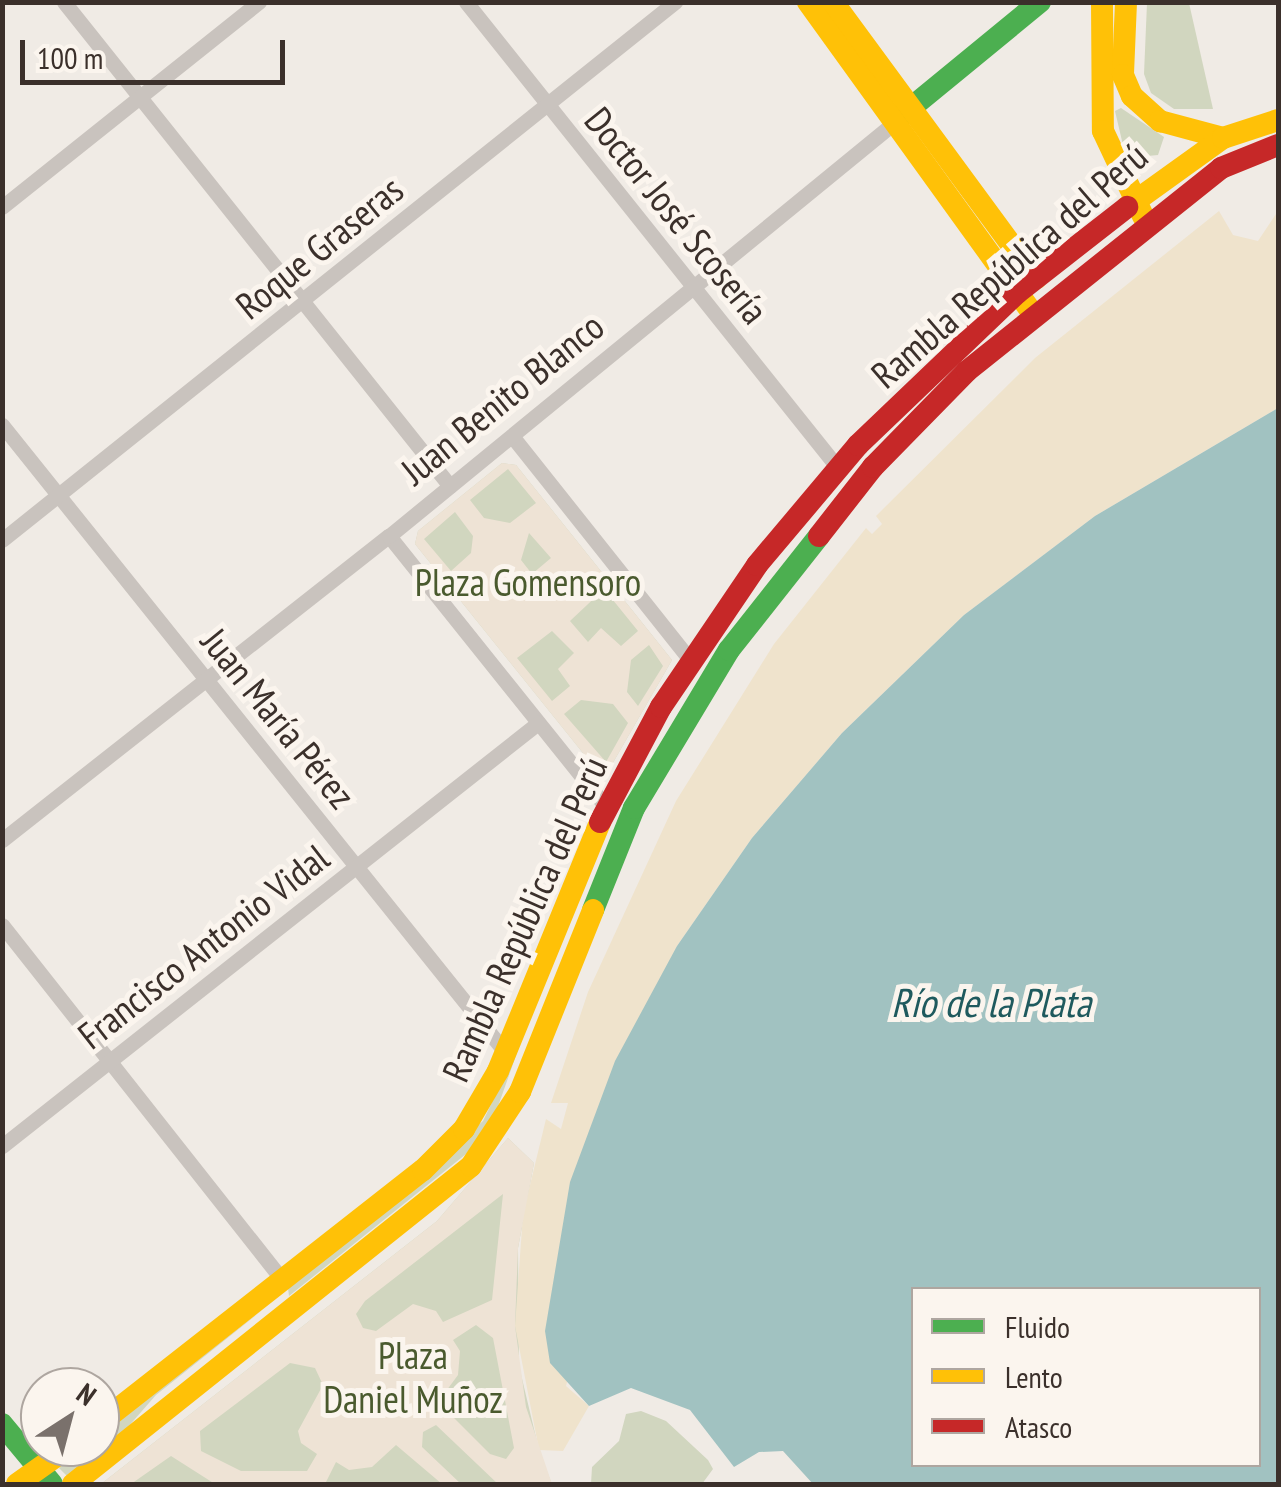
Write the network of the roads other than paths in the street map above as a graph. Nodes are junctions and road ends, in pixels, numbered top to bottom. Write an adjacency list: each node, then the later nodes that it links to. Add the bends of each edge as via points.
1 (64, 2): 10 (street)
2 (259, 2): 10 (street)
3 (466, 2): 11 (street, Doctor José Scosería)
4 (674, 2): 11 (street, Roque Graseras)
5 (808, 2): 12 (main road)
6 (833, 2): 12 (main road)
7 (1040, 2): 12 (main road, Juan Benito Blanco)
8 (1102, 2): 16 (main road, via 1099,114 1112,163)
9 (1126, 2): 14 (main road, via 1124,76 1132,96 1160,121)
10 (140, 97): 17 (street); 22 (street)
11 (547, 104): 20 (street, Doctor José Scosería); 22 (street, Roque Graseras)
12 (903, 115): 19 (main road); 20 (street, Juan Benito Blanco); 21 (main road)
13 (1278, 120): 14 (main road, Rambla República del Perú)
14 (1222, 138): 16 (main road, Rambla República del Perú)
15 (1278, 145): 18 (main road, Rambla República del Perú, via 1221,168)
16 (1133, 202): 18 (main road); 19 (main road, Rambla República del Perú)
17 (2, 207)
18 (1148, 223): 23 (main road, Rambla República del Perú)
19 (1036, 278): 21 (main road, Rambla República del Perú)
20 (693, 286): 25 (street, Juan Benito Blanco); 26 (street, Doctor José Scosería)
21 (1018, 293): 23 (main road); 26 (main road, Rambla República del Perú)
22 (304, 302): 27 (street); 28 (street, Roque Graseras)
23 (1034, 314): 44 (main road, Rambla República del Perú, via 967,370 873,467 729,650 634,808 520,1092 480,1154 443,1194)
24 (2, 425): 28 (street, Juan María Pérez)
25 (512, 436): 27 (street, Juan Benito Blanco); 31 (street)
26 (838, 468): 31 (main road, Rambla República del Perú, via 756,565)
27 (450, 486): 29 (street, Juan Benito Blanco)
28 (58, 496): 30 (street, Roque Graseras); 32 (street, Juan María Pérez)
29 (389, 536): 32 (street, Juan Benito Blanco); 33 (street)
30 (2, 540)
31 (690, 660): 34 (main road, Rambla República del Perú)
32 (206, 678): 35 (street, Juan Benito Blanco); 36 (street, Juan María Pérez)
33 (538, 723): 34 (street); 36 (street, Francisco Antonio Vidal)
34 (606, 807): 38 (main road, Rambla República del Perú)
35 (2, 840)
36 (357, 867): 38 (street, Juan María Pérez); 39 (street, Francisco Antonio Vidal)
37 (2, 925): 39 (street)
38 (505, 1052): 41 (main road, Rambla República del Perú, via 479,1107 445,1152)
39 (109, 1061): 40 (street, Francisco Antonio Vidal); 41 (street)
40 (2, 1146)
41 (282, 1280): 42 (main road, Rambla República del Perú); 44 (main road, via 276,1306 159,1398)
42 (120, 1406)
43 (2, 1424): 45 (main road)
44 (134, 1438): 47 (main road, Rambla República del Perú)
45 (45, 1477): 46 (main road)
46 (17, 1484)
47 (74, 1484)

